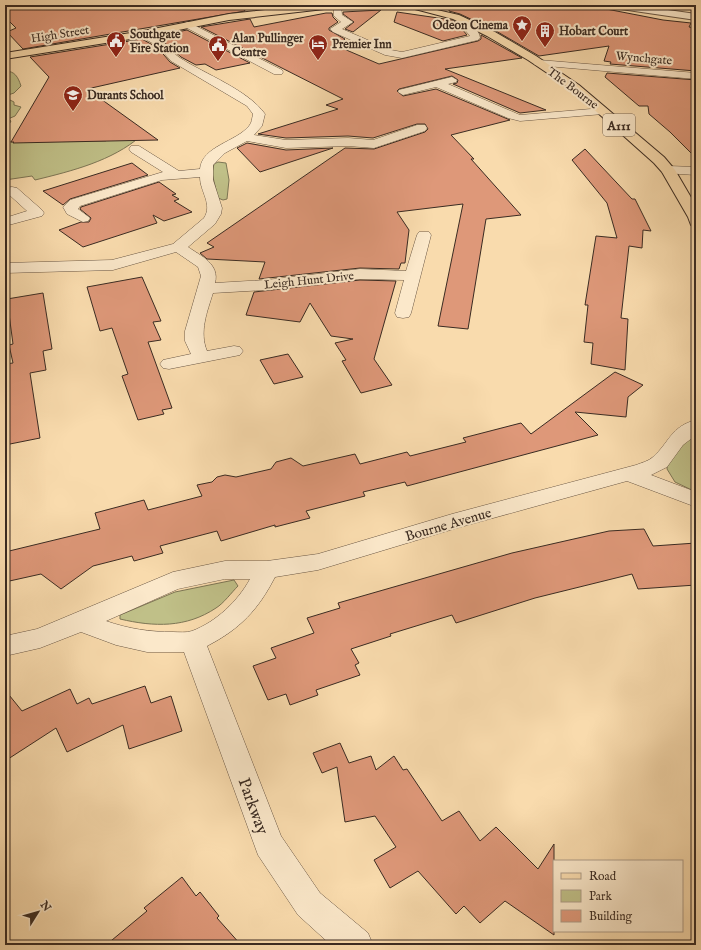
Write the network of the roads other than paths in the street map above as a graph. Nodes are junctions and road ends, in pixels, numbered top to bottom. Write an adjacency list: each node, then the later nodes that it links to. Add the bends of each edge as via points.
1 (334, 5): 6 (main road, High Street); 8 (street, via 338,7 338,16 348,22 336,30 389,53 402,55 475,38 475,34)
2 (439, 5): 5 (main road, A111)
3 (444, 5): 8 (main road, The Bourne / A111)
4 (614, 5): 7 (street)
5 (414, 6): 8 (main road, The Bourne / A111)
6 (278, 8): 9 (main road, High Street)
7 (696, 17)
8 (459, 19): 12 (main road, The Bourne / A111, via 491,34)
9 (188, 25): 10 (main road, High Street); 14 (street)
10 (143, 34): 11 (main road, High Street); 22 (street, via 162,45 176,59 252,104 259,118 256,126)
11 (5, 56)
12 (539, 63): 13 (street, Wynchgate); 17 (main road, The Bourne / A111)
13 (589, 66): 15 (street, Wynchgate); 17 (street)
14 (278, 72)
15 (696, 76)
16 (458, 79): 18 (street)
17 (565, 80): 20 (main road, The Bourne / A111)
18 (438, 84): 19 (street); 20 (street, via 520,118)
19 (403, 92)
20 (603, 111): 24 (main road, The Bourne / A111)
21 (421, 128): 22 (street, via 374,144 286,144)
22 (244, 137): 26 (street, via 211,159)
23 (135, 149): 27 (street)
24 (668, 170): 25 (street); 33 (main road, The Bourne / A111)
25 (696, 171)
26 (206, 173): 27 (street); 35 (street, via 215,208 214,214 210,221)
27 (177, 175): 29 (street, via 161,176)
28 (12, 191): 32 (street, via 37,213)
29 (111, 192): 30 (street); 31 (street, via 75,203 70,207)
30 (126, 203)
31 (83, 218)
32 (5, 222)
33 (696, 222)
34 (424, 235): 37 (street)
35 (178, 247): 36 (street, via 113,265); 38 (street, via 205,265 209,276)
36 (5, 268)
37 (412, 276): 38 (street, Leigh Hunt Drive, via 360,274 266,285); 39 (street)
38 (207, 288): 41 (street, via 194,331 194,341)
39 (403, 313)
40 (234, 351): 41 (street)
41 (201, 358): 42 (street)
42 (168, 364)
43 (696, 426): 44 (street, Bourne Avenue, via 676,441 660,462)
44 (629, 474): 45 (street); 46 (street, Bourne Avenue, via 452,522 318,562)
45 (696, 500)
46 (267, 570): 47 (street, Bourne Avenue, via 225,570 173,581); 48 (street, via 254,594 236,615 215,631)
47 (81, 622): 48 (street, via 148,642); 49 (street, Bourne Avenue, via 40,638)
48 (193, 642): 50 (street, Parkway, via 269,845 309,904)
49 (5, 646)
50 (356, 945)

